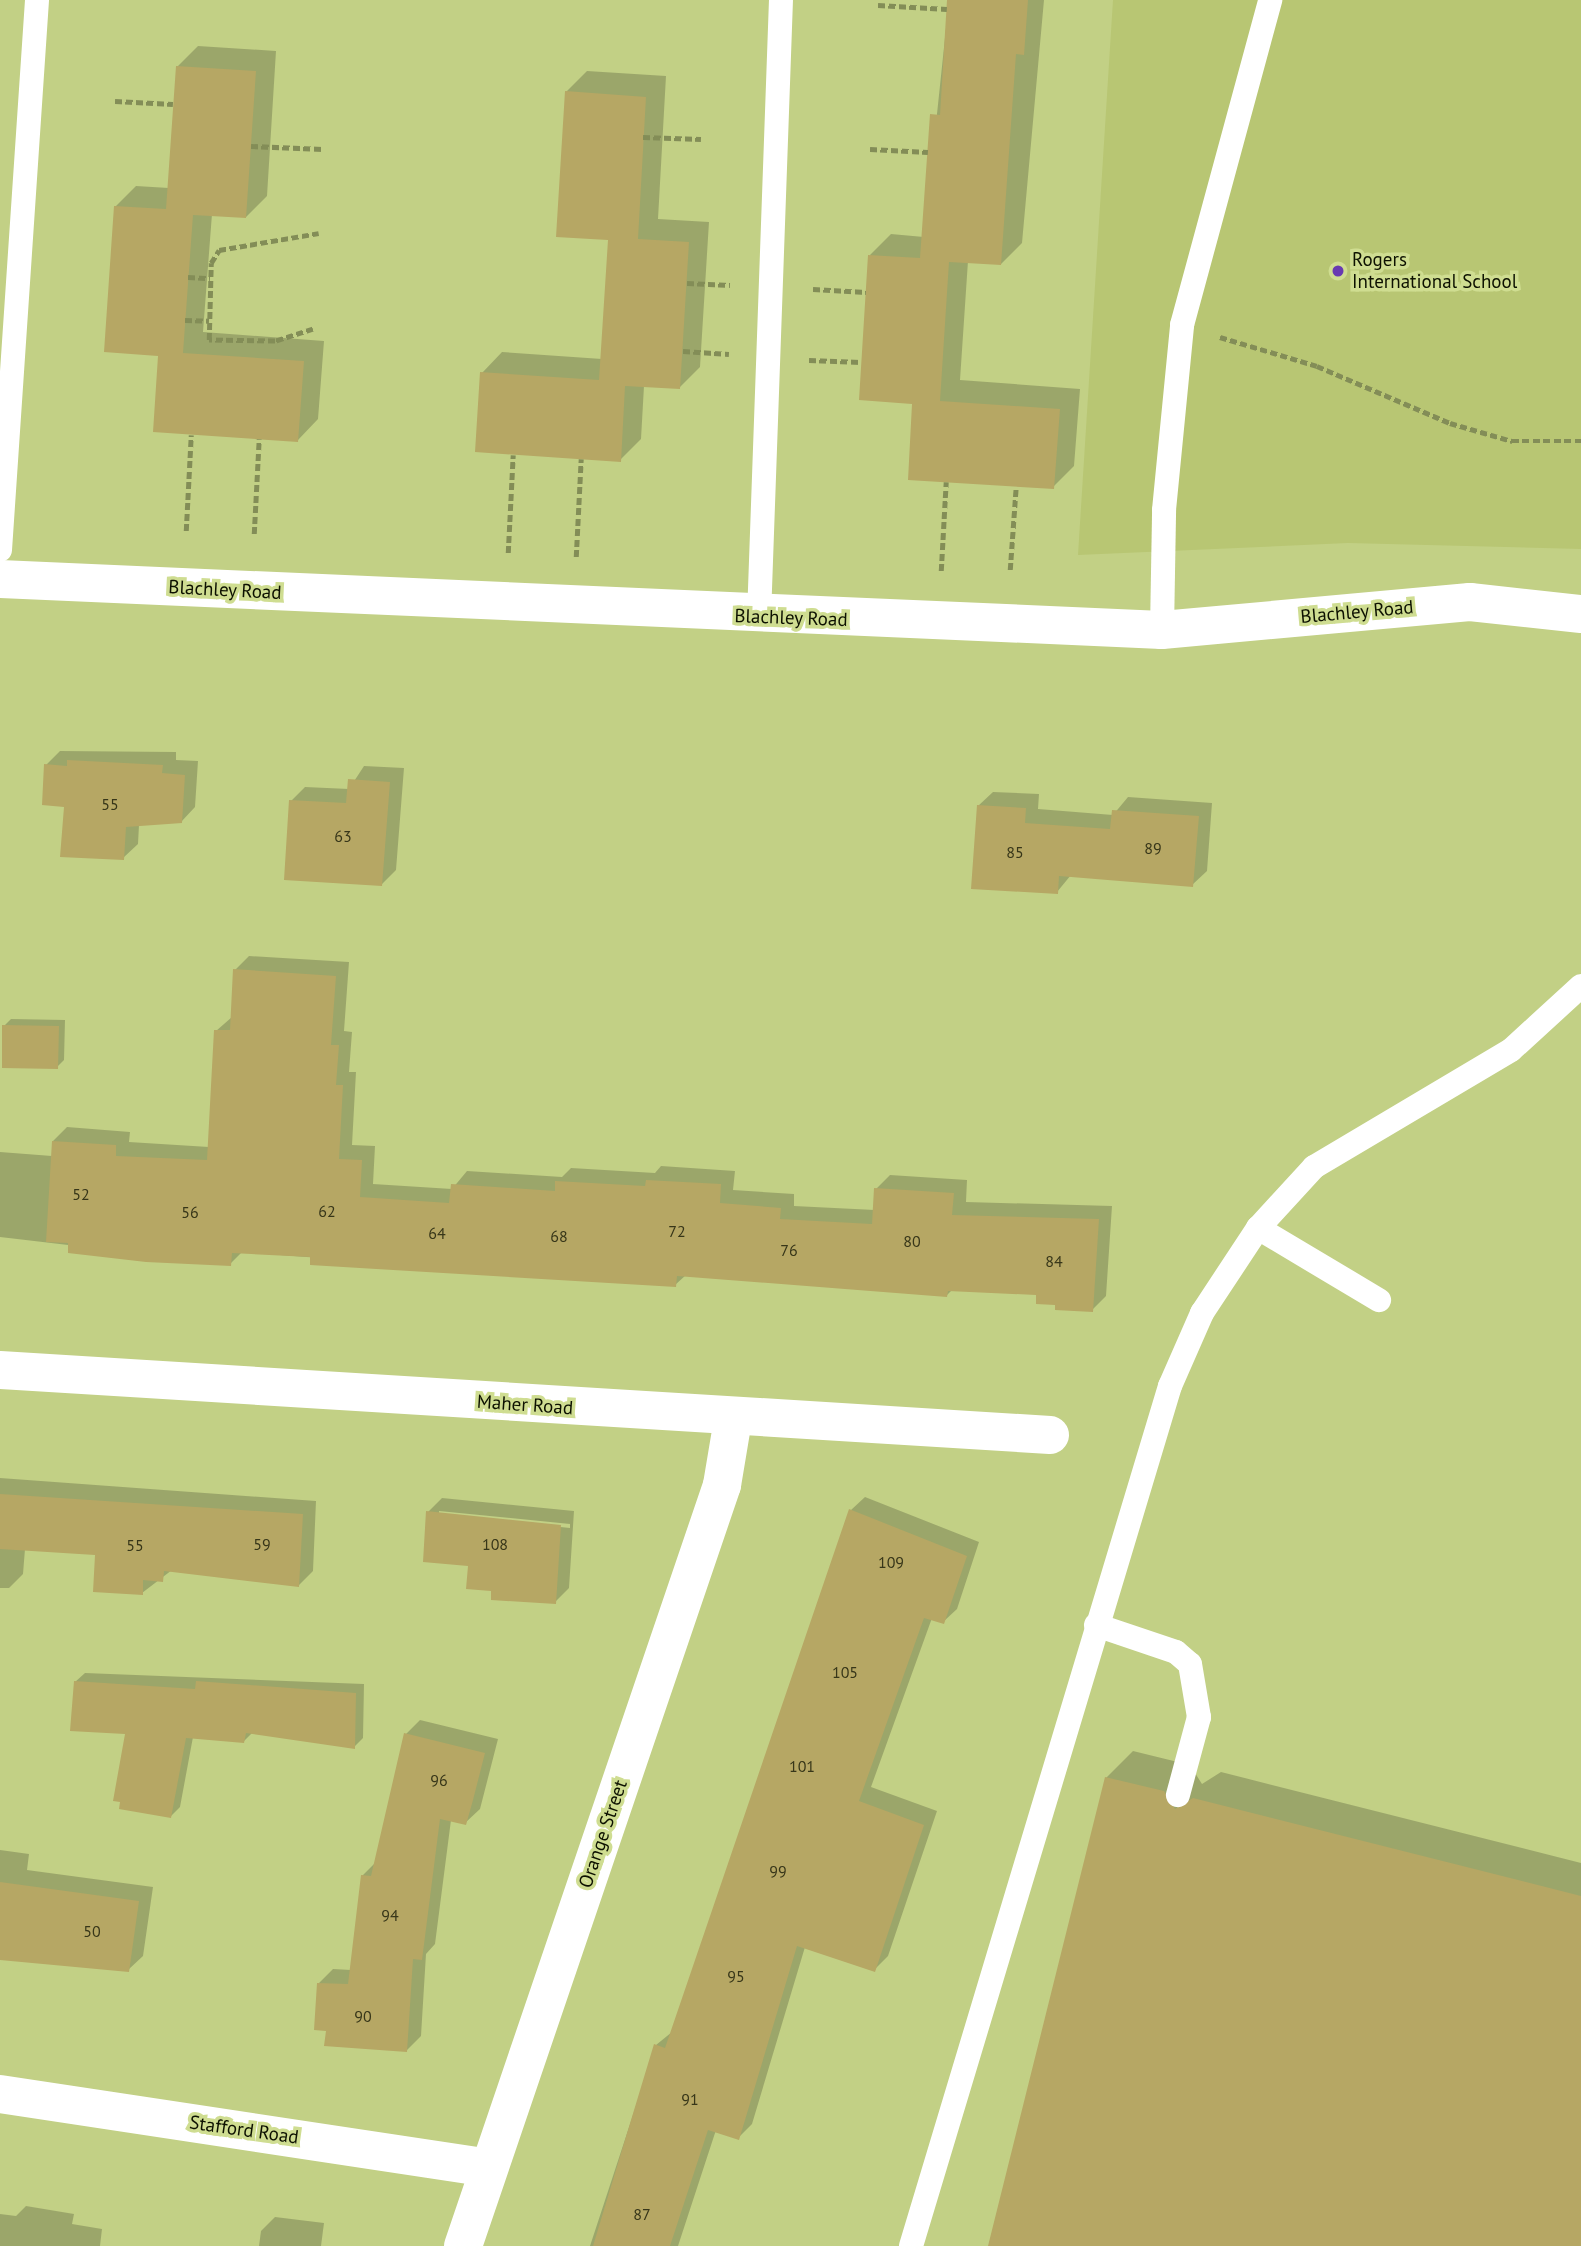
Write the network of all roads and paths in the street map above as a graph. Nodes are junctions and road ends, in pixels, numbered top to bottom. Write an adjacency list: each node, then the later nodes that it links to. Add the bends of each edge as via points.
1 (37, 0): 38 (lane)
2 (781, 0): 45 (lane)
3 (1270, 0): 23 (lane)
4 (878, 5): 5 (path)
5 (947, 9)
6 (115, 101): 7 (path)
7 (173, 104)
8 (643, 137): 9 (path)
9 (701, 139)
10 (251, 146): 11 (path)
11 (323, 149)
12 (870, 149): 13 (path)
13 (928, 152)
14 (319, 233): 16 (path, via 215,252)
15 (188, 277): 16 (path)
16 (210, 278): 22 (path)
17 (687, 283): 18 (path)
18 (738, 285)
19 (813, 289): 20 (path)
20 (866, 292)
21 (185, 320): 22 (path)
22 (209, 321): 24 (path, via 209,340 275,341)
23 (1182, 325): 31 (path, via 1317,366 1450,423 1512,441); 46 (lane, via 1164,510)
24 (313, 329)
25 (683, 351): 26 (path)
26 (734, 354)
27 (809, 360): 28 (path)
28 (861, 362)
29 (191, 435): 36 (path)
30 (259, 439): 37 (path)
31 (1581, 441)
32 (513, 455): 39 (path)
33 (581, 459): 40 (path)
34 (946, 482): 42 (path)
35 (1016, 487): 41 (path)
36 (186, 531)
37 (254, 534)
38 (0, 550)
39 (508, 553)
40 (576, 558)
41 (1010, 570)
42 (941, 571)
43 (0, 579): 45 (street, Blachley Road)
44 (1581, 614): 46 (street, Blachley Road, via 1470,602)
45 (759, 617): 46 (street, Blachley Road)
46 (1161, 630)
47 (1581, 986): 48 (lane, via 1511,1050 1314,1167)
48 (1258, 1228): 49 (lane); 53 (lane, via 1185,1344)
49 (1379, 1300)
50 (0, 1370): 51 (street, Maher Road)
51 (733, 1419): 52 (street, Maher Road); 56 (street, Orange Street, via 722,1485)
52 (1049, 1435)
53 (1096, 1625): 54 (lane, via 1176,1653 1190,1664 1199,1717); 58 (lane)
54 (1178, 1794)
55 (0, 2094): 56 (street, Stafford Road)
56 (488, 2168): 57 (street, Orange Street)
57 (463, 2246)
58 (911, 2246)

